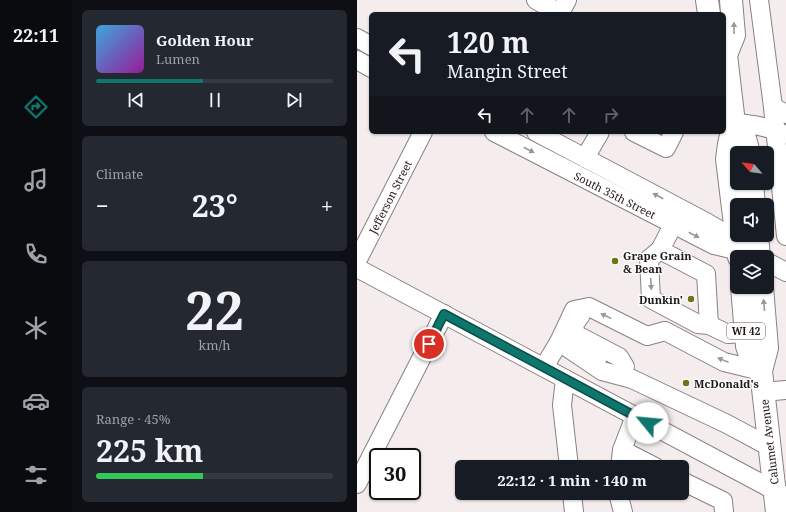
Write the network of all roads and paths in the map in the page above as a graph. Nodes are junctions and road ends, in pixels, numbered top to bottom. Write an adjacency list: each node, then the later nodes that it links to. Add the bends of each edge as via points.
1 (536, 0): 6 (street)
2 (567, 0): 7 (street)
3 (707, 0): 8 (main road)
4 (731, 0): 11 (main road, one-way to 4, via 734,35)
5 (759, 0): 15 (street)
6 (558, 12)
7 (561, 12)
8 (709, 12)
9 (357, 38): 10 (street)
10 (369, 45)
11 (726, 52)
12 (357, 60): 14 (street)
13 (726, 66): 16 (main road)
14 (369, 67)
15 (779, 110): 17 (street)
16 (730, 116): 17 (street); 24 (main road, via 745,135); 31 (main road, via 727,154)
17 (780, 132): 27 (street)
18 (422, 134): 32 (street, Jefferson Street)
19 (498, 134): 26 (street, South 35th Street, one-way to 26)
20 (540, 134): 25 (street, South 35th Street)
21 (599, 134): 25 (street)
22 (638, 134): 23 (street, via 666,148)
23 (672, 134)
24 (747, 146)
25 (585, 158): 30 (street, South 35th Street, one-way to 25, via 728,235)
26 (673, 225): 28 (street); 29 (street, South 35th Street, one-way to 29, via 714,245)
27 (786, 236)
28 (660, 250): 39 (street, via 706,274); 39 (street, one-way to 39, via 649,260 651,299 699,324)
29 (734, 250)
30 (738, 250)
31 (739, 250)
32 (357, 261)
33 (774, 266): 35 (street)
34 (357, 268): 38 (street)
35 (786, 272)
36 (743, 294): 40 (main road, Calumet Avenue / WI 42)
37 (763, 294): 43 (main road, Calumet Avenue / WI 42, one-way to 37, via 767,348)
38 (444, 314): 42 (street); 53 (street)
39 (709, 325): 40 (street, via 728,334)
40 (746, 332): 43 (main road, Calumet Avenue / WI 42, via 750,355)
41 (566, 338): 42 (street); 43 (street, one-way to 41, via 724,362 665,331 647,336 589,307 574,310); 44 (street, via 602,371)
42 (544, 367): 45 (street)
43 (761, 371): 47 (main road, Calumet Avenue / WI 42)
44 (629, 373): 48 (street); 51 (street, via 727,424)
45 (565, 378): 48 (street); 52 (street, via 562,405)
46 (786, 390): 47 (street)
47 (763, 392): 51 (main road, Calumet Avenue / WI 42)
48 (615, 405): 49 (street)
49 (635, 416): 50 (street); 55 (street)
50 (621, 459)
51 (776, 459): 55 (main road, Calumet Avenue / WI 42)
52 (568, 460)
53 (357, 484)
54 (689, 484): 60 (street, via 723,501)
55 (781, 493): 61 (main road, Calumet Avenue / WI 42)
56 (573, 500): 58 (street)
57 (620, 500): 59 (street)
58 (575, 512)
59 (623, 512)
60 (724, 512)
61 (777, 512)

